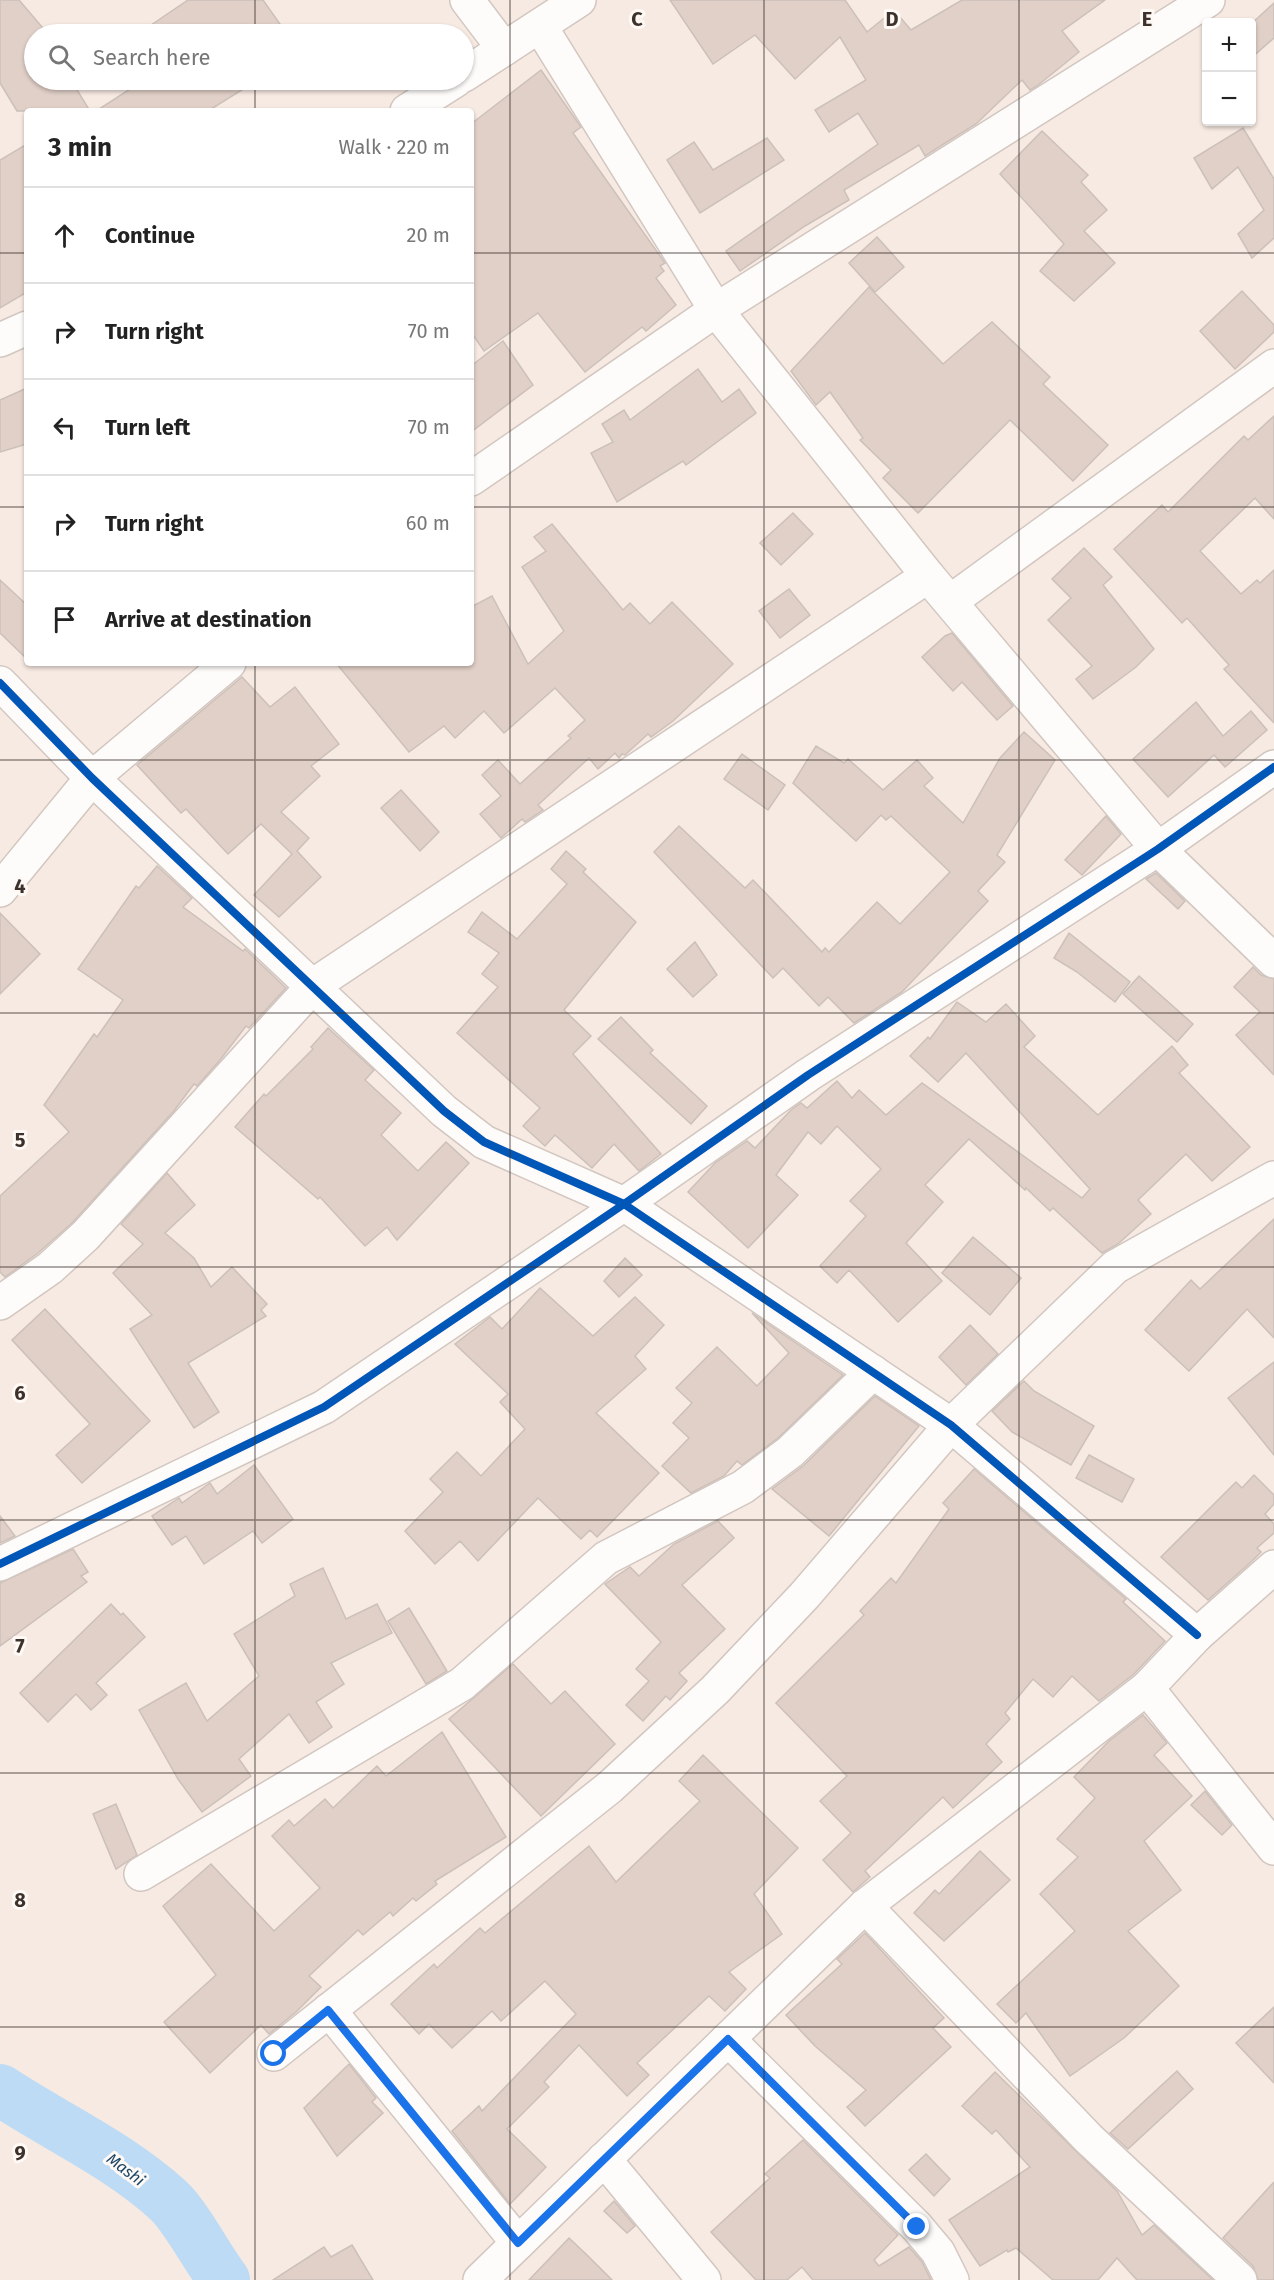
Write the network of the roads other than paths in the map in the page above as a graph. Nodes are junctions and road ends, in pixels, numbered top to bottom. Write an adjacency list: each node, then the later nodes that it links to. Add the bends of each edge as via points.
1 (467, 0): 5 (street)
2 (579, 0): 4 (street)
3 (1208, 0): 9 (street)
4 (540, 26): 5 (street); 9 (street)
5 (504, 49): 6 (street)
6 (474, 68)
7 (440, 90): 8 (street)
8 (412, 108)
9 (716, 310): 13 (street); 14 (street)
10 (24, 329): 11 (street)
11 (0, 339)
12 (1274, 366): 15 (street)
13 (474, 477)
14 (928, 576): 15 (street); 23 (street)
15 (951, 601): 20 (street)
16 (225, 666): 19 (street)
17 (0, 683): 19 (street)
18 (1274, 767): 20 (street)
19 (92, 778): 21 (street); 23 (street)
20 (1158, 849): 22 (street); 25 (street, via 808,1075)
21 (0, 890)
22 (1274, 961)
23 (314, 985): 25 (street, via 444,1111 484,1142); 26 (street, via 85,1236 50,1269)
24 (1274, 1178): 28 (street, via 1115,1267)
25 (624, 1204): 27 (street); 29 (street, via 324,1407)
26 (0, 1303)
27 (873, 1372): 28 (street); 34 (street, via 790,1452 743,1487 606,1558 462,1684)
28 (951, 1425): 31 (street); 36 (street, via 804,1596 716,1690 610,1787)
29 (0, 1563)
30 (1274, 1567): 31 (street)
31 (1197, 1635): 32 (street)
32 (1147, 1688): 33 (street); 35 (street)
33 (1274, 1848)
34 (141, 1874)
35 (865, 1906): 37 (street); 44 (street, via 1089,2139)
36 (328, 2010): 38 (street); 40 (street)
37 (728, 2039): 39 (street); 43 (street, via 917,2227 938,2252)
38 (274, 2054)
39 (604, 2159): 40 (street); 42 (street)
40 (518, 2243): 41 (street)
41 (480, 2280)
42 (704, 2280)
43 (952, 2280)
44 (1240, 2280)

